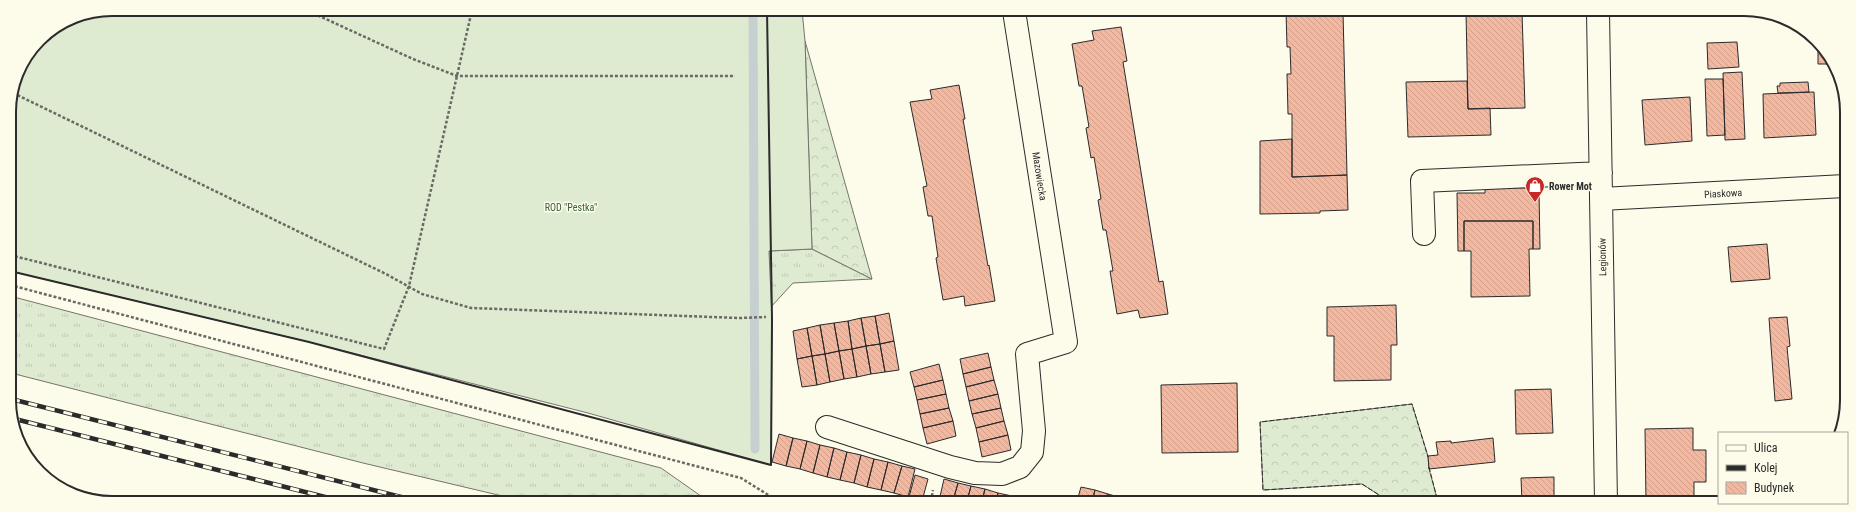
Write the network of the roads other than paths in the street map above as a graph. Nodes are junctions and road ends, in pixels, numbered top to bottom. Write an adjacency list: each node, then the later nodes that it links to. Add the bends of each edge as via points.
1 (1015, 16): 7 (street, Mazowiecka, via 1066,342 1027,354 1034,431 1032,452 1020,467 1002,474 975,473)
2 (1598, 16): 3 (street, Legionów)
3 (1601, 173): 5 (street, Legionów); 6 (street, via 1422,180)
4 (1840, 186): 5 (street, Piaskowa)
5 (1601, 199): 8 (street, Legionów)
6 (1424, 234)
7 (827, 427)
8 (1606, 496)

